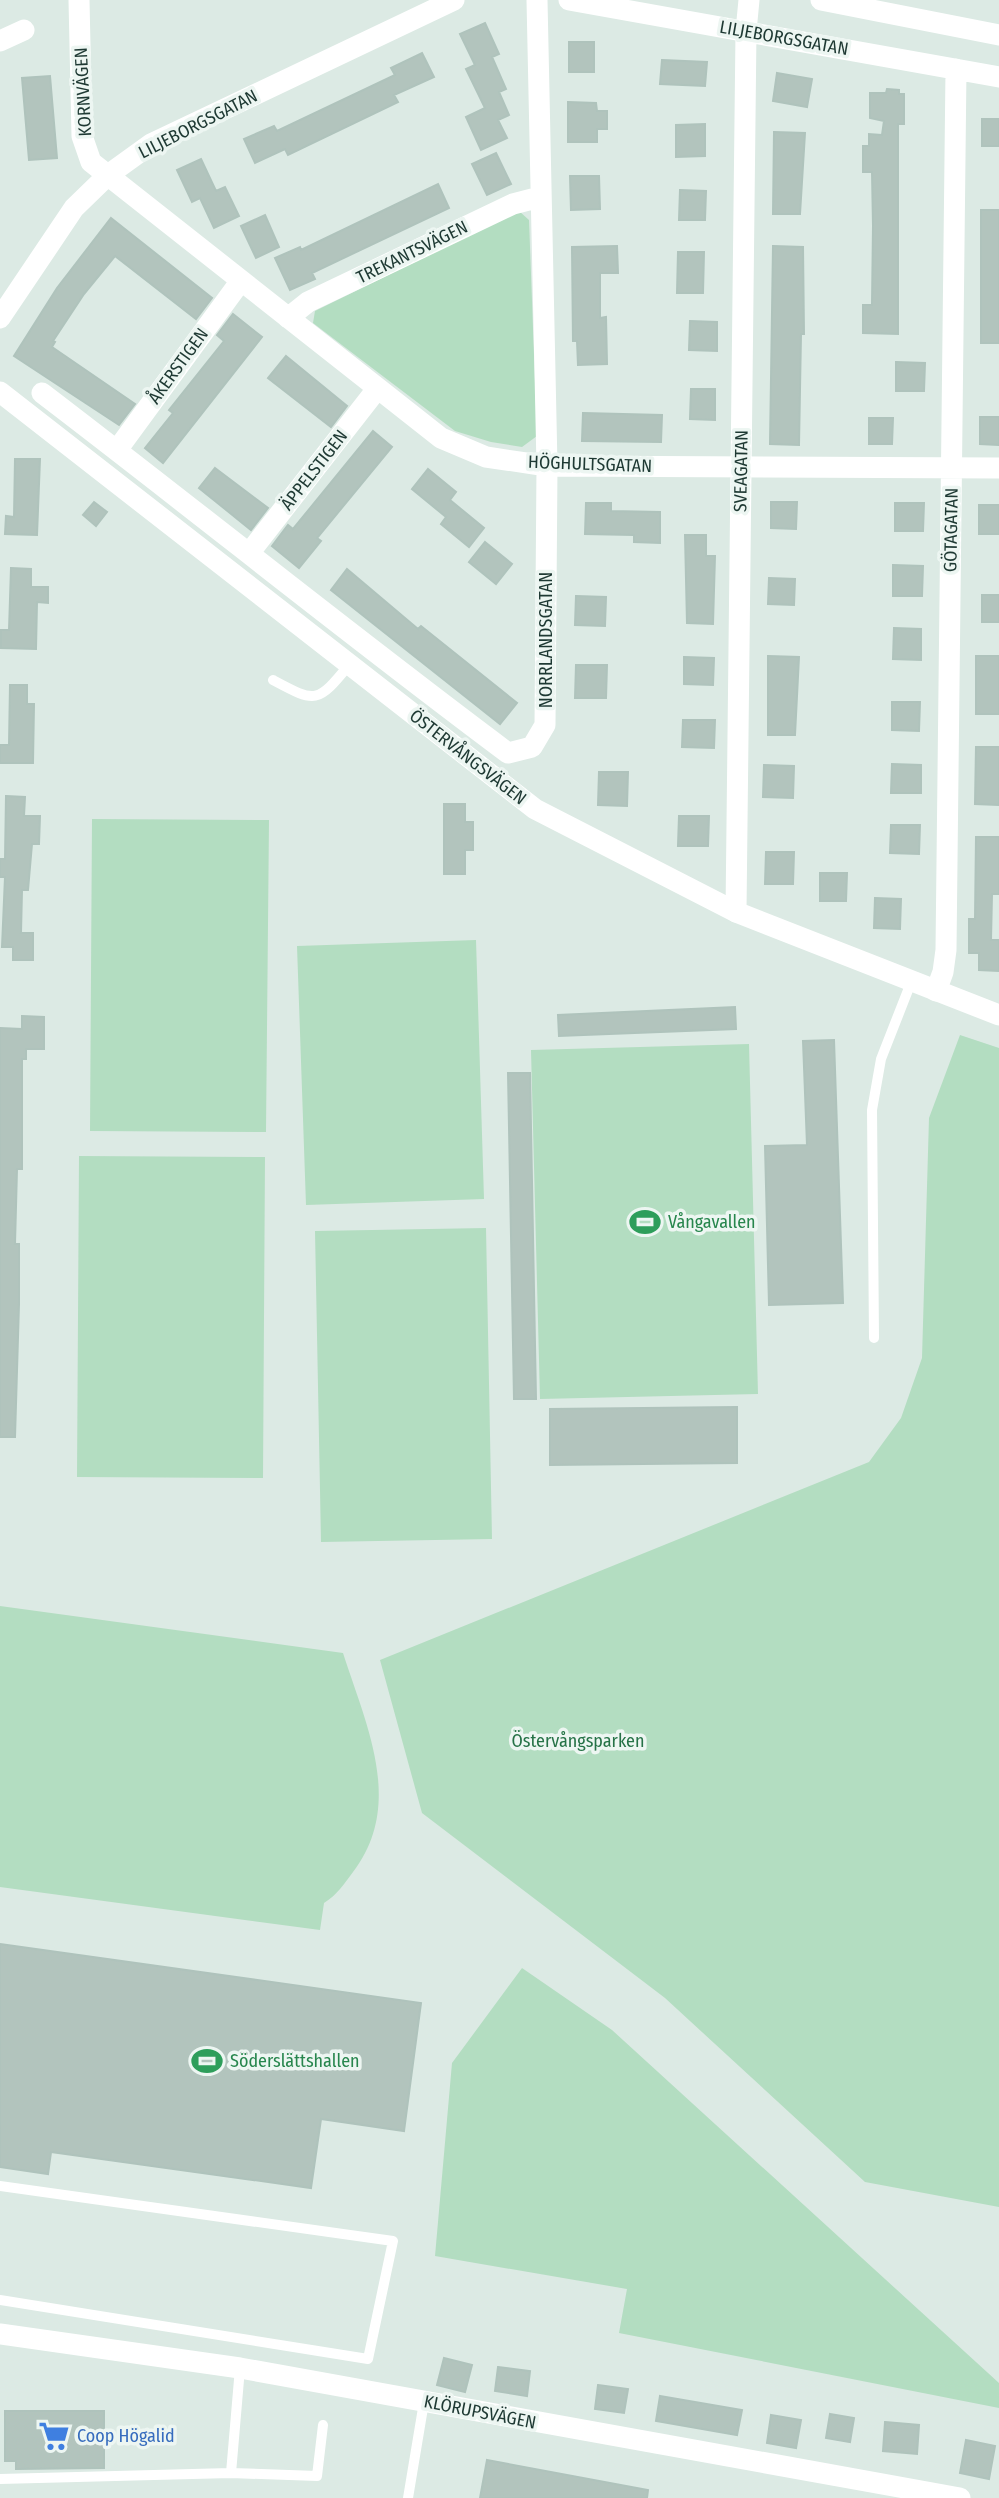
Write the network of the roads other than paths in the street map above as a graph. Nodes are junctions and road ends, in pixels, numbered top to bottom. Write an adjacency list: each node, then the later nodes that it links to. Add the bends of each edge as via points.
1 (79, 0): 13 (street, KORNVÄGEN, via 82,136 91,162)
2 (454, 0): 13 (street, LILJEBORGSGATAN, via 151,144)
3 (537, 0): 14 (street, NORRLANDSGATAN)
4 (569, 0): 8 (street, LILJEBORGSGATAN)
5 (749, 0): 8 (street, SVEAGATAN)
6 (821, 0): 9 (street)
7 (24, 30): 10 (street)
8 (746, 31): 11 (street, LILJEBORGSGATAN); 23 (street, SVEAGATAN)
9 (999, 35)
10 (0, 41)
11 (956, 69): 12 (street, LILJEBORGSGATAN); 24 (street, GÖTAGATAN)
12 (999, 77)
13 (108, 175): 15 (street, HÖGHULTSGATAN); 16 (street, LILJEBORGSGATAN, via 74,208)
14 (540, 197): 17 (street, TREKANTSVÄGEN, via 513,204 308,302); 22 (street, NORRLANDSGATAN)
15 (240, 282): 17 (street, HÖGHULTSGATAN); 21 (street, ÅKERSTIGEN)
16 (0, 318)
17 (288, 318): 18 (street, HÖGHULTSGATAN)
18 (377, 389): 22 (street, HÖGHULTSGATAN, via 441,438 486,457); 26 (street, ÄPPELSTIGEN)
19 (42, 393): 21 (street, NORRLANDSGATAN)
20 (1, 397): 27 (street, ÖSTERVÅNGSVÄGEN)
21 (117, 450): 26 (street, NORRLANDSGATAN)
22 (547, 466): 23 (street, HÖGHULTSGATAN); 26 (street, NORRLANDSGATAN, via 545,725 533,747 508,753)
23 (741, 467): 24 (street, HÖGHULTSGATAN); 29 (street, SVEAGATAN)
24 (952, 468): 25 (street, HÖGHULTSGATAN); 31 (street, GÖTAGATAN, via 946,950)
25 (999, 468)
26 (250, 552)
27 (349, 665): 28 (lane, via 322,695 306,697); 29 (street, ÖSTERVÅNGSVÄGEN, via 535,809)
28 (273, 680)
29 (736, 912): 30 (street, ÖSTERVÅNGSVÄGEN)
30 (912, 981): 31 (street, ÖSTERVÅNGSVÄGEN); 33 (lane, via 881,1059 872,1110)
31 (936, 991): 32 (street, ÖSTERVÅNGSVÄGEN)
32 (999, 1015)
33 (874, 1338)
34 (0, 2186): 35 (lane, via 393,2241 368,2359)
35 (0, 2300)
36 (0, 2334): 37 (street, KLÖRUPSVÄGEN)
37 (240, 2368): 38 (street, KLÖRUPSVÄGEN); 40 (lane)
38 (424, 2402): 42 (lane); 43 (street, KLÖRUPSVÄGEN)
39 (323, 2425): 40 (lane, via 317,2476)
40 (231, 2473): 41 (lane)
41 (0, 2479)
42 (408, 2498)
43 (960, 2498)

